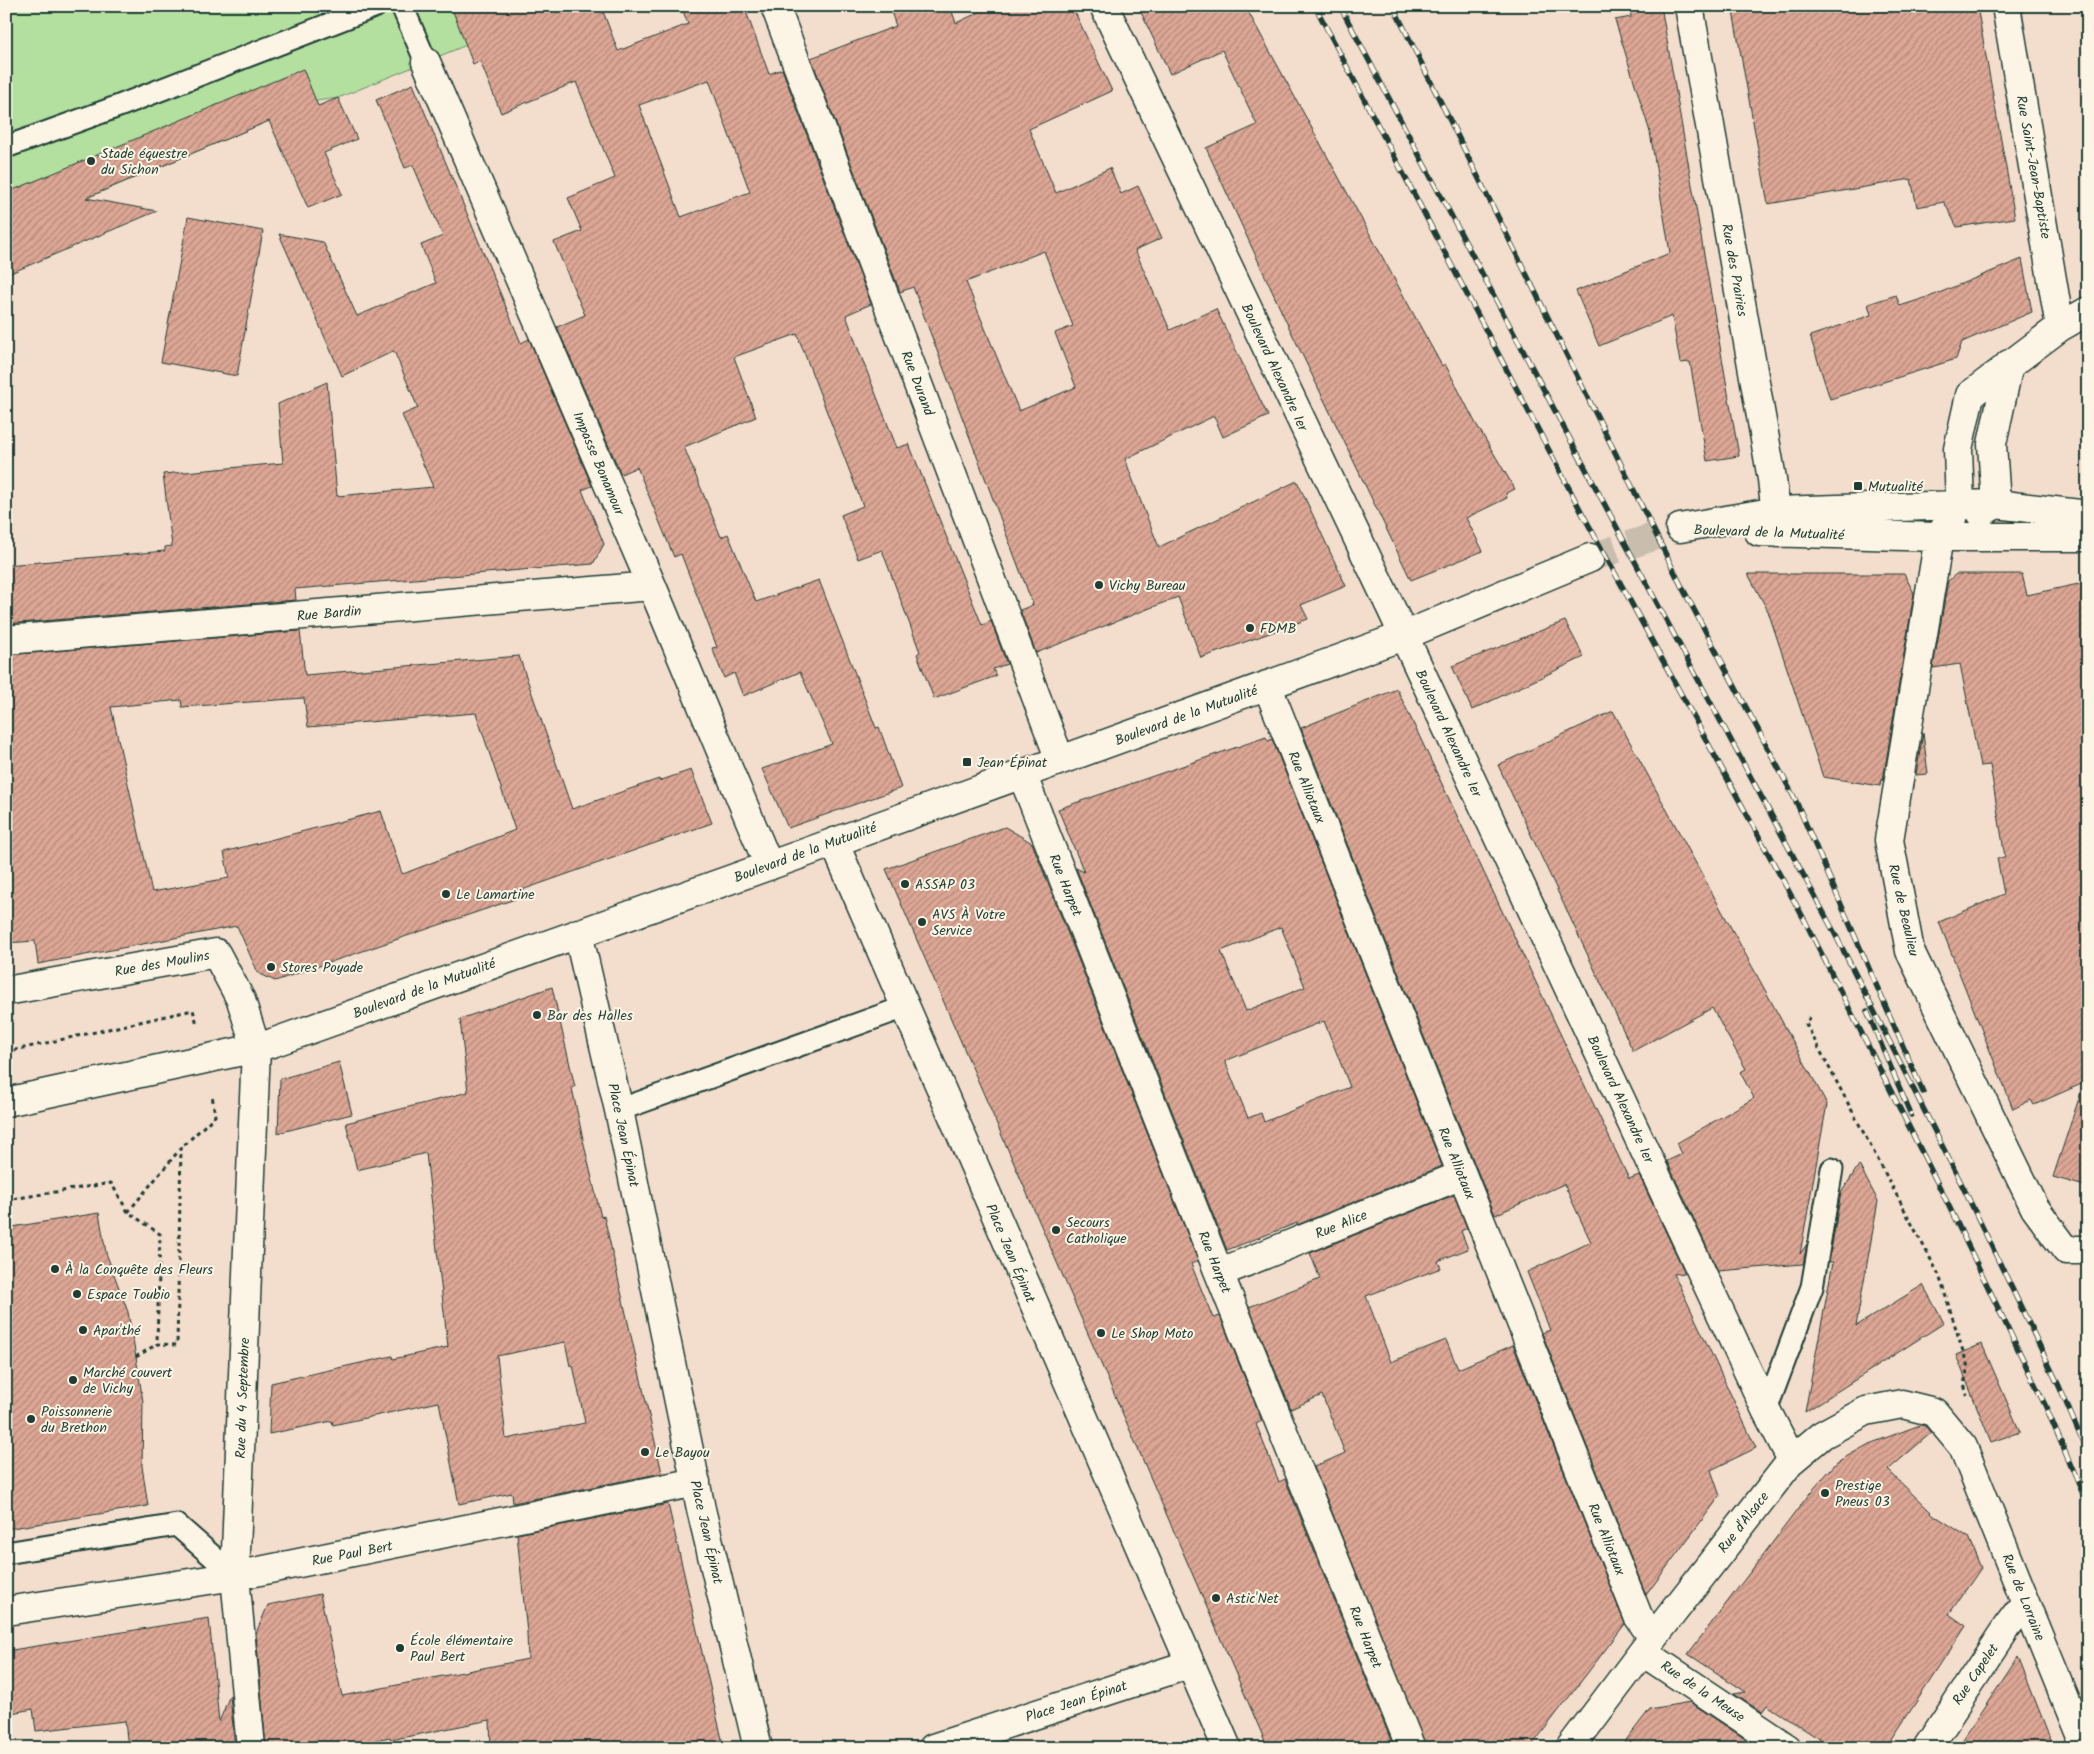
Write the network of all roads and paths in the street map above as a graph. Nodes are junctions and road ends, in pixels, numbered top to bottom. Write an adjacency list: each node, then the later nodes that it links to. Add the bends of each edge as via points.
1 (376, 6): 8 (lane)
2 (402, 6): 7 (lane)
3 (775, 6): 23 (street, Rue Durand)
4 (1104, 6): 20 (street, Boulevard Alexandre Ier)
5 (1689, 6): 15 (street, Rue des Prairies)
6 (2006, 6): 10 (street, Rue Saint-Jean-Baptiste)
7 (426, 62): 19 (street, Impasse Bonamour)
8 (6, 147)
9 (2088, 311): 10 (street)
10 (2060, 327): 11 (street)
11 (2009, 364): 12 (street, via 1992,444); 13 (street, via 1970,395 1958,448)
12 (1996, 504): 13 (street, Boulevard de la Mutualité); 14 (street, Boulevard de la Mutualité); 16 (street)
13 (1960, 505): 15 (street, Boulevard de la Mutualité); 16 (street)
14 (2088, 515)
15 (1777, 522): 16 (street, Boulevard de la Mutualité)
16 (1939, 537): 17 (street, Boulevard de la Mutualité); 40 (street, Rue de Beaulieu, via 1889,840 1910,951 2035,1208)
17 (2088, 537)
18 (1590, 558): 20 (street, Boulevard de la Mutualité)
19 (652, 586): 21 (street, Rue Bardin); 26 (street, Impasse Bonamour)
20 (1403, 636): 22 (street, Boulevard de la Mutualité); 44 (street, Boulevard Alexandre Ier)
21 (6, 640)
22 (1267, 686): 23 (street, Boulevard de la Mutualité); 36 (street, Rue Alliotaux)
23 (1060, 760): 24 (street, Boulevard de la Mutualité)
24 (1022, 774): 25 (street, Boulevard de la Mutualité); 41 (street, Rue Harpet)
25 (834, 842): 26 (street, Boulevard de la Mutualité); 29 (street, Place Jean Épinat)
26 (769, 866): 27 (street, Boulevard de la Mutualité)
27 (578, 933): 31 (street, Boulevard de la Mutualité); 33 (street, Place Jean Épinat)
28 (6, 991): 31 (street, Rue des Moulins, via 216,953 241,1000)
29 (905, 1007): 33 (lane); 53 (street, Place Jean Épinat)
30 (1810, 1017): 45 (path, via 1806,1024 1939,1275 1968,1366 1964,1384 1975,1419)
31 (256, 1048): 32 (street, Boulevard de la Mutualité); 49 (street, Rue du 4 Septembre)
32 (6, 1102)
33 (619, 1110): 47 (street, Place Jean Épinat)
34 (181, 1148): 42 (path, via 177,1345)
35 (1832, 1169): 44 (lane, via 1812,1287)
36 (1462, 1175): 41 (street, Rue Alice); 52 (street, Rue Alliotaux)
37 (156, 1179): 39 (path)
38 (6, 1200): 39 (path, via 111,1183)
39 (128, 1212): 42 (path, via 160,1234)
40 (2077, 1250)
41 (1219, 1272): 58 (street, Rue Harpet)
42 (157, 1344): 43 (path)
43 (136, 1357)
44 (1766, 1410): 46 (street, Boulevard Alexandre Ier)
45 (1963, 1447): 46 (street, Rue d'Alsace, via 1934,1412 1902,1404 1866,1411 1822,1435); 50 (street, Rue de Lorraine)
46 (1792, 1460): 52 (street, Rue d'Alsace)
47 (696, 1482): 49 (street, Rue Paul Bert); 55 (street, Place Jean Épinat)
48 (6, 1553): 49 (lane, via 177,1525)
49 (235, 1576): 51 (street, Rue Paul Bert); 54 (street, Rue du 4 Septembre)
50 (2026, 1602): 61 (street, Rue Capelet); 62 (street, Rue de Lorraine)
51 (6, 1611)
52 (1648, 1645): 59 (street, Rue d'Alsace); 60 (street, Rue de la Meuse)
53 (1190, 1664): 56 (street, Place Jean Épinat); 57 (street, Place Jean Épinat)
54 (251, 1748)
55 (758, 1748)
56 (933, 1748)
57 (1227, 1748)
58 (1410, 1748)
59 (1570, 1748)
60 (1787, 1748)
61 (1926, 1748)
62 (2085, 1748)

